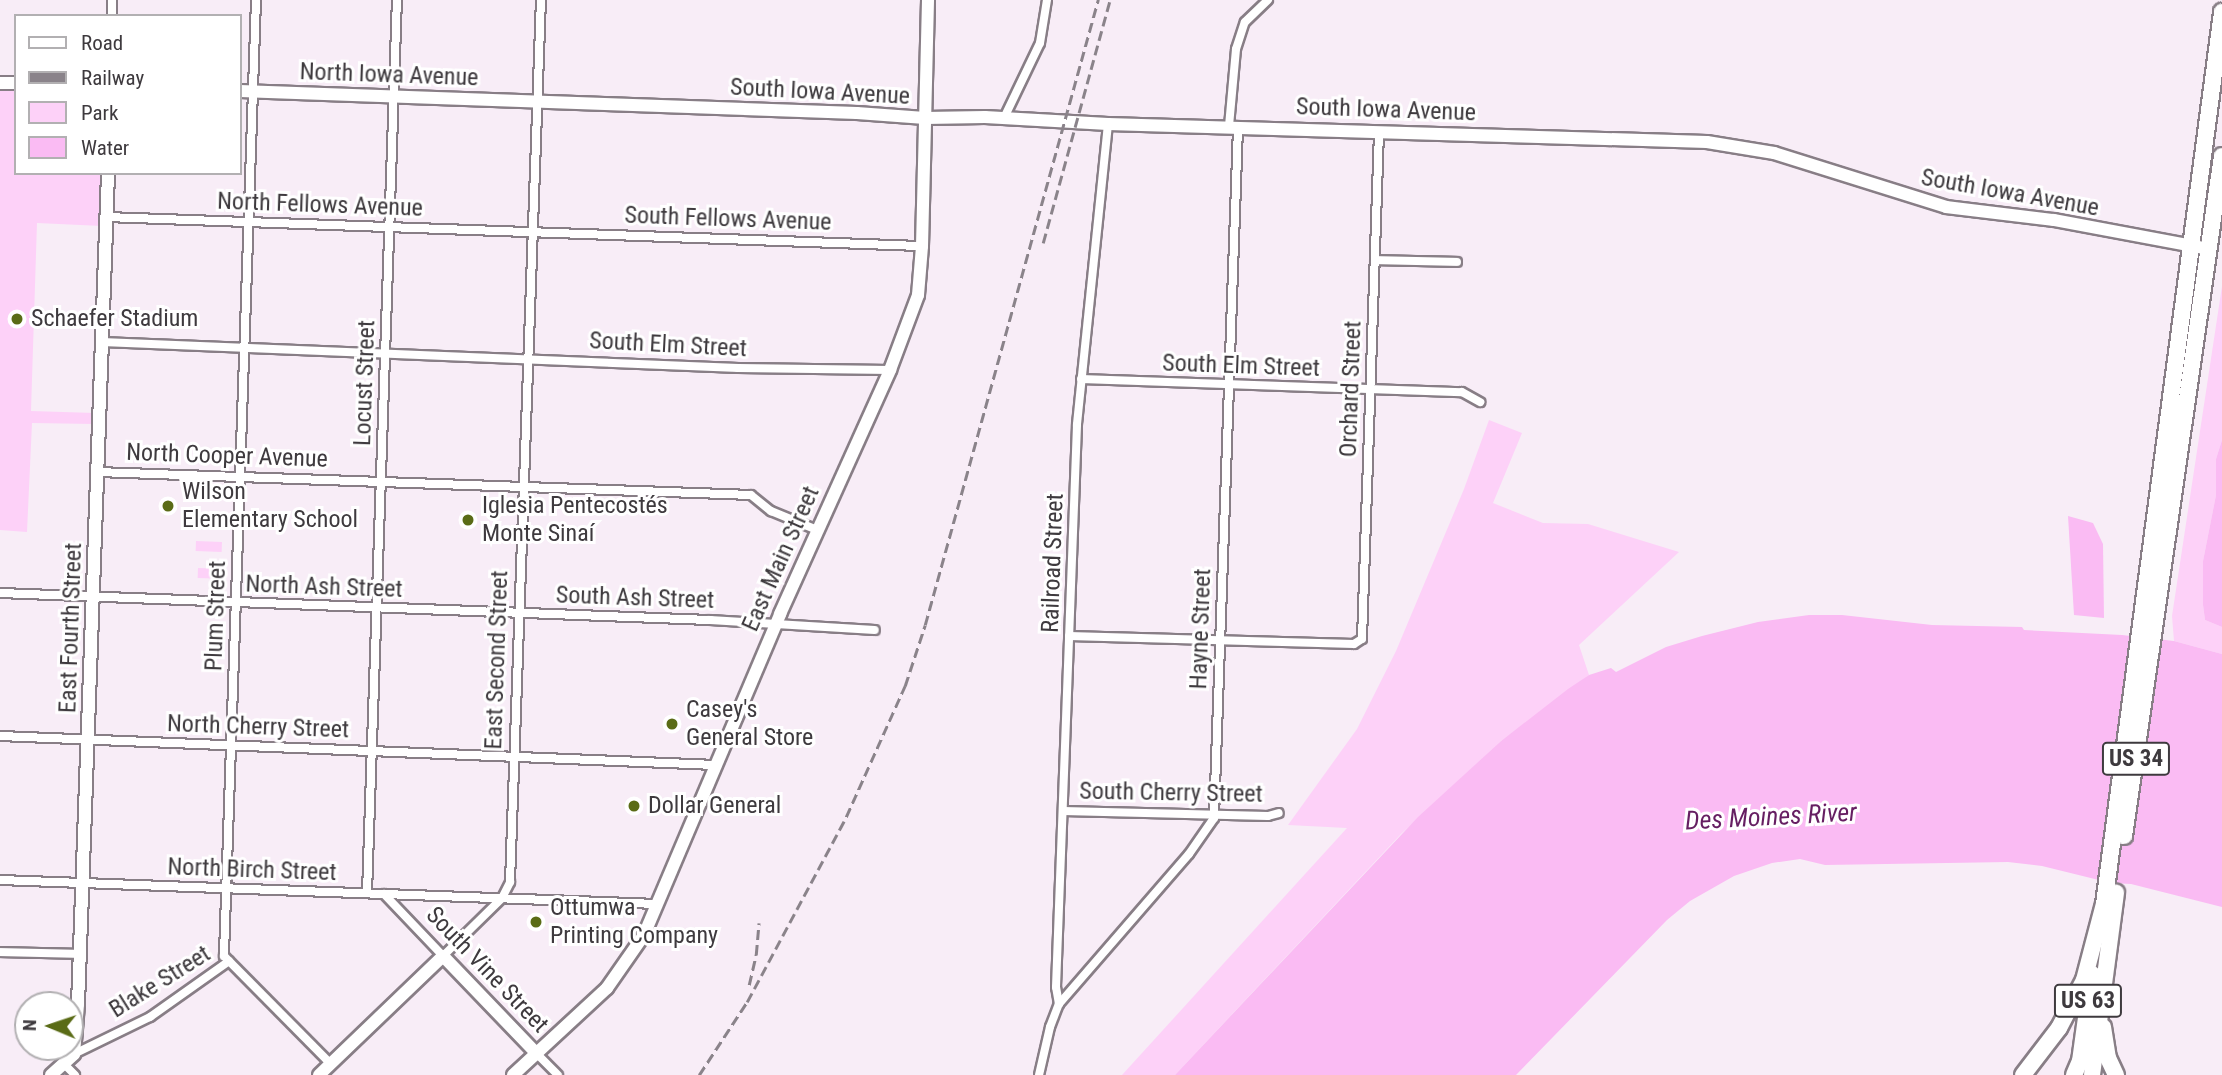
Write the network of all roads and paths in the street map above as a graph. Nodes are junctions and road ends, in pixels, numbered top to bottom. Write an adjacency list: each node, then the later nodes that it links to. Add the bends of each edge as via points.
1 (256, 0): 8 (street, Plum Street)
2 (397, 0): 9 (street, Locust Street)
3 (541, 0): 10 (street, East Second Street)
4 (928, 0): 11 (main road, East Main Street)
5 (1047, 0): 12 (street, via 1040,44)
6 (1268, 0): 14 (street, Hayne Street, via 1245,22 1236,49)
7 (2222, 12): 23 (highway, US 34)
8 (246, 91): 9 (main road, North Iowa Avenue); 19 (street, Plum Street)
9 (394, 97): 10 (main road, North Iowa Avenue); 20 (street, Locust Street)
10 (537, 102): 11 (main road, South Iowa Avenue); 21 (street, East Second Street)
11 (925, 118): 12 (main road, South Iowa Avenue); 22 (main road, East Main Street)
12 (1004, 118): 13 (main road, South Iowa Avenue)
13 (1108, 124): 14 (main road, South Iowa Avenue); 31 (street, Railroad Street)
14 (1233, 126): 15 (main road, South Iowa Avenue); 32 (street, Hayne Street)
15 (1380, 131): 23 (main road, South Iowa Avenue, via 1707,142 1774,153 1946,207); 24 (street, Orchard Street)
16 (2222, 156): 23 (highway, US 34)
17 (108, 175): 18 (main road, East Fourth Street)
18 (106, 217): 19 (street, North Fellows Avenue); 26 (main road, East Fourth Street)
19 (249, 222): 20 (street, North Fellows Avenue); 27 (street, Plum Street)
20 (390, 226): 21 (street, North Fellows Avenue); 28 (street, Locust Street)
21 (532, 231): 22 (street, South Fellows Avenue); 29 (street, East Second Street)
22 (922, 246): 30 (main road, East Main Street, via 918,295)
23 (2208, 247): 65 (highway, US 34)
24 (1375, 260): 25 (street); 33 (street, Orchard Street)
25 (1457, 262)
26 (102, 342): 27 (street, South Elm Street); 35 (main road, East Fourth Street)
27 (245, 348): 28 (street, South Elm Street); 36 (street, Plum Street)
28 (385, 353): 29 (street, South Elm Street); 37 (street, Locust Street)
29 (529, 358): 30 (street, South Elm Street); 38 (street, East Second Street)
30 (890, 370): 39 (main road, East Main Street)
31 (1081, 379): 32 (street, South Elm Street); 47 (street, Railroad Street)
32 (1228, 384): 33 (street, South Elm Street); 48 (street, Hayne Street)
33 (1370, 389): 34 (street, South Elm Street, via 1462,392); 48 (street, Orchard Street, via 1362,639 1354,644)
34 (1480, 402)
35 (97, 472): 36 (street, North Cooper Avenue); 41 (main road, East Fourth Street)
36 (240, 476): 37 (street, North Cooper Avenue); 42 (street, Plum Street)
37 (381, 480): 38 (street, North Cooper Avenue); 43 (street, Locust Street)
38 (523, 486): 39 (street, North Cooper Avenue, via 751,495 771,511); 44 (street, East Second Street)
39 (817, 530): 45 (main road, East Main Street)
40 (0, 593): 41 (street, North Ash Street)
41 (93, 597): 42 (street, North Ash Street); 50 (main road, East Fourth Street)
42 (236, 603): 43 (street, North Ash Street); 51 (street, Plum Street)
43 (377, 608): 44 (street, North Ash Street); 52 (street, Locust Street)
44 (520, 614): 45 (street, South Ash Street); 53 (street, East Second Street)
45 (775, 626): 46 (street, South Ash Street); 54 (main road, East Main Street)
46 (876, 630)
47 (1069, 636): 48 (street); 55 (street, Railroad Street)
48 (1220, 640): 57 (street, Hayne Street)
49 (0, 736): 50 (street, North Cherry Street)
50 (88, 740): 51 (street, North Cherry Street); 59 (main road, East Fourth Street)
51 (231, 745): 52 (street, North Cherry Street); 60 (street, Plum Street)
52 (372, 751): 53 (street, North Cherry Street); 61 (street, Locust Street)
53 (514, 756): 54 (street); 63 (street, East Second Street, via 510,882)
54 (717, 765): 64 (main road, East Main Street)
55 (1063, 811): 57 (street, South Cherry Street); 73 (street, Railroad Street)
56 (1279, 813): 57 (street, South Cherry Street)
57 (1214, 815): 73 (street, via 1189,854)
58 (0, 880): 59 (street, North Birch Street)
59 (83, 883): 60 (street, North Birch Street); 68 (main road, East Fourth Street)
60 (226, 888): 61 (street, North Birch Street); 70 (street, Plum Street, via 224,957)
61 (367, 893): 62 (street, North Birch Street)
62 (384, 894): 63 (street, North Birch Street); 69 (street, South Vine Street)
63 (502, 898): 64 (street, North Birch Street); 69 (street)
64 (658, 904): 75 (main road, East Main Street, via 624,968)
65 (2109, 905): 66 (highway, US 34); 71 (highway, US 34)
66 (2099, 926): 85 (highway, US 34, via 2073,1002); 86 (highway, US 63, via 2080,1061)
67 (0, 952): 68 (street)
68 (80, 954): 72 (main road, East Fourth Street)
69 (443, 956): 75 (main road, South Vine Street); 78 (main road)
70 (229, 961): 74 (street, Blake Street, via 150,1017); 78 (street)
71 (2103, 989): 87 (highway, US 34); 88 (highway, US 63, via 2103,1039)
72 (78, 991)
73 (1059, 1004): 84 (street)
74 (84, 1049)
75 (537, 1053): 82 (main road, East Main Street); 83 (street, South Vine Street)
76 (65, 1061): 77 (main road)
77 (63, 1063): 79 (main road); 80 (street)
78 (331, 1064): 81 (main road)
79 (51, 1075)
80 (75, 1075)
81 (319, 1075)
82 (513, 1075)
83 (558, 1075)
84 (1039, 1075)
85 (2023, 1075)
86 (2074, 1075)
87 (2092, 1075)
88 (2116, 1075)

